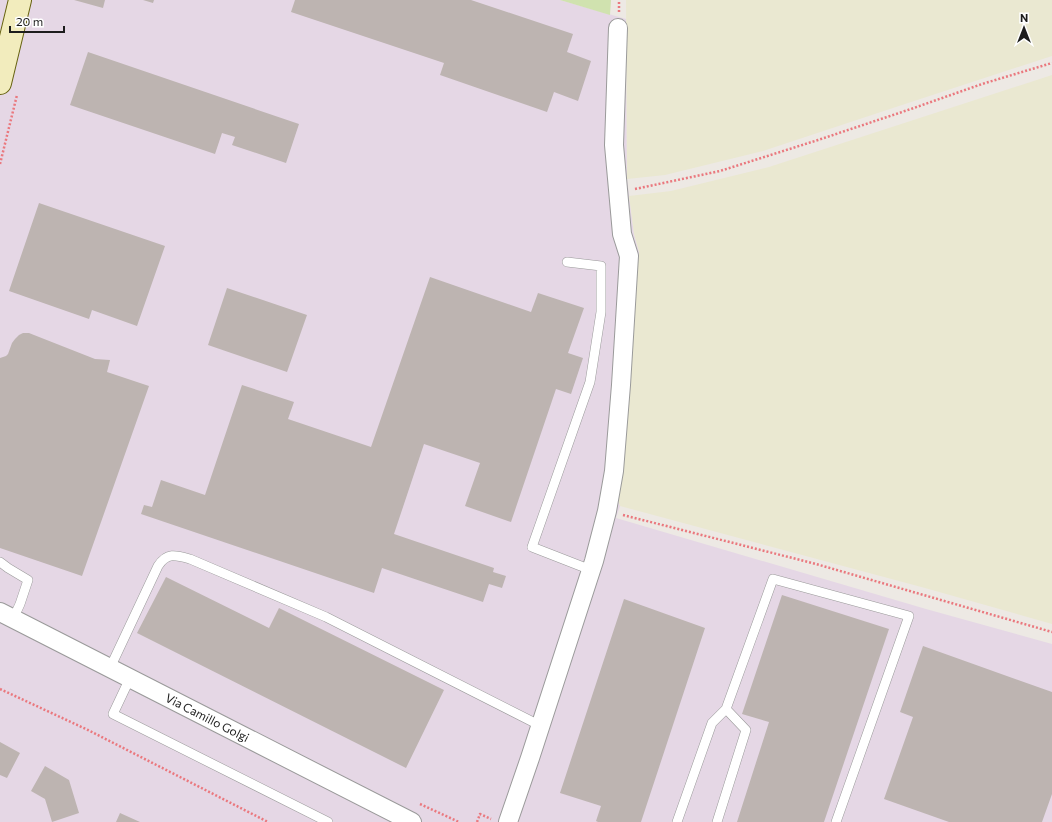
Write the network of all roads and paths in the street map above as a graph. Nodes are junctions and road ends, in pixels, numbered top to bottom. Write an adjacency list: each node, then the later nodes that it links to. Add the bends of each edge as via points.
1 (20, 0): 4 (street)
2 (618, 28): 5 (street, via 614,145)
3 (1052, 63): 5 (path, via 720,171)
4 (0, 84)
5 (619, 193): 7 (street, via 622,234 629,256 614,471)
6 (567, 262): 9 (lane, via 601,266 601,312 590,382 532,547)
7 (607, 511): 9 (street); 11 (path, via 816,564)
8 (0, 562): 10 (lane, via 28,580 20,604)
9 (591, 570): 16 (street)
10 (4, 614): 12 (street, Via Camillo Golgi)
11 (1052, 632)
12 (110, 668): 13 (street, Via Camillo Golgi); 16 (lane, via 158,566 168,556 178,555 326,617)
13 (130, 678): 19 (lane, via 113,714); 20 (street, Via Camillo Golgi)
14 (0, 689): 18 (path, via 88,730)
15 (726, 709): 23 (lane, via 712,723); 24 (lane, via 746,730); 25 (lane, via 773,579 909,616)
16 (541, 726): 22 (street)
17 (490, 819): 21 (path, via 480,814)
18 (268, 822)
19 (328, 822)
20 (412, 822)
21 (477, 822)
22 (508, 822)
23 (677, 822)
24 (717, 822)
25 (836, 822)

